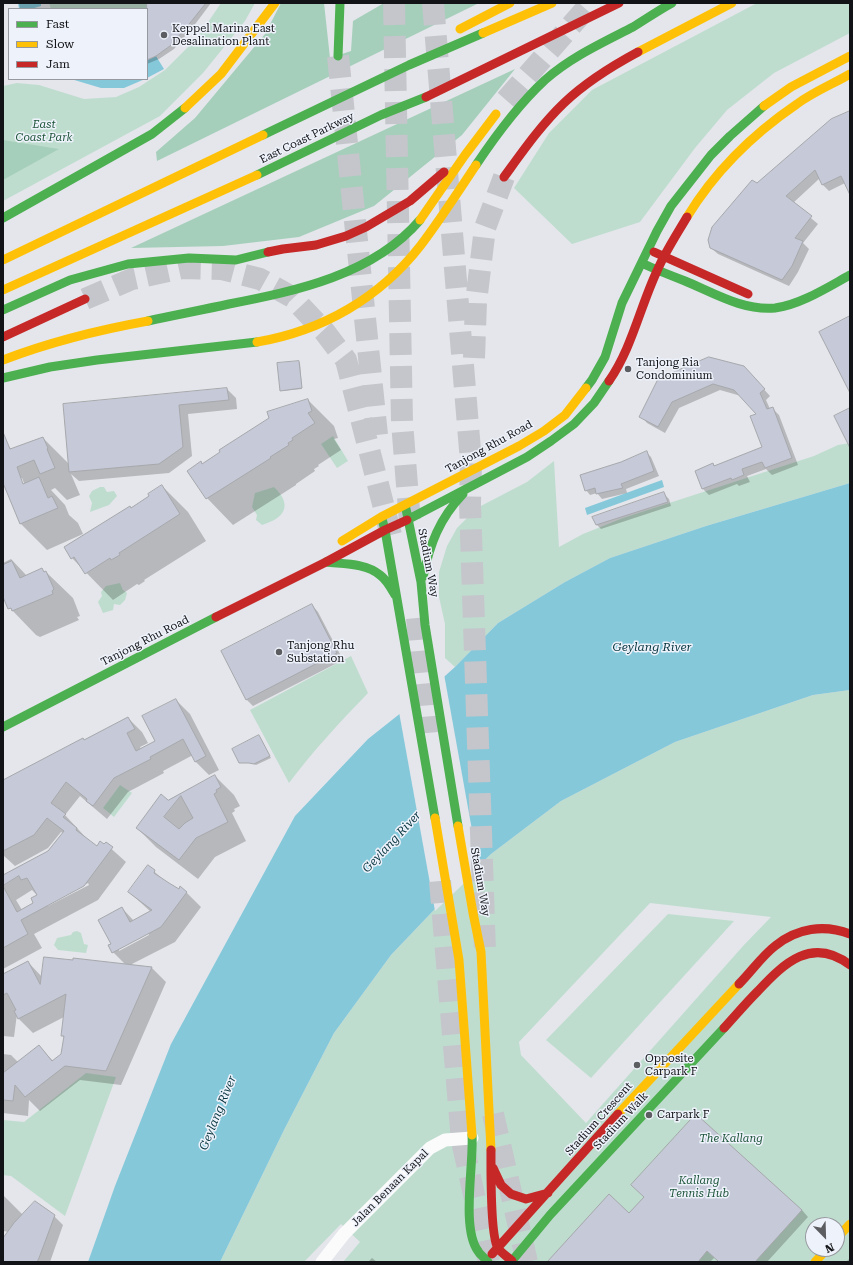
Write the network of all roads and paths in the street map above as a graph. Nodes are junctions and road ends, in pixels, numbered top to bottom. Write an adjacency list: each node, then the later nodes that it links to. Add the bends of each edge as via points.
1 (275, 3): 15 (main road, via 221,74 188,106)
2 (340, 3): 10 (main road)
3 (510, 3): 8 (main road)
4 (552, 3): 12 (main road, East Coast Parkway)
5 (619, 3): 28 (main road, East Coast Parkway, via 237,185)
6 (672, 3): 34 (main road, via 576,56 547,78 510,117 421,244 378,287 337,316 295,334 246,344 87,360)
7 (732, 3): 18 (main road, via 620,62 585,85 542,126)
8 (452, 33)
9 (428, 46): 12 (main road)
10 (338, 56)
11 (850, 56): 20 (main road, Tanjong Rhu Road, via 791,87 764,106 730,136 671,206)
12 (409, 65): 22 (main road, East Coast Parkway)
13 (850, 74): 21 (main road, Tanjong Rhu Road, via 798,103 760,132 729,161 688,215)
14 (502, 106): 16 (main road)
15 (152, 134): 17 (main road); 19 (main road)
16 (473, 142): 31 (main road, via 441,175 410,201 346,236 316,245 283,249 236,260 189,258 128,264 70,280); 33 (main road, via 421,220 394,244 356,268 312,285 76,336)
17 (133, 156)
18 (504, 177)
19 (3, 218)
20 (648, 250): 21 (main road); 23 (main road, Tanjong Rhu Road)
21 (664, 257): 24 (main road, Tanjong Rhu Road); 30 (main road, via 757,298)
22 (3, 260)
23 (642, 262): 24 (main road); 36 (main road, Tanjong Rhu Road, via 622,303 606,357 565,415 519,446)
24 (657, 270): 26 (main road); 27 (main road, Tanjong Rhu Road)
25 (850, 275): 30 (main road, via 789,304 776,308)
26 (674, 276): 27 (main road, via 662,278); 30 (main road)
27 (650, 288): 35 (main road, Tanjong Rhu Road, via 614,374 594,403 574,424 551,442)
28 (3, 290)
29 (85, 299): 32 (main road)
30 (753, 307)
31 (3, 310)
32 (3, 337)
33 (3, 360)
34 (3, 378)
35 (472, 486): 38 (main road, Tanjong Rhu Road); 44 (main road, via 457,500 439,526 429,547)
36 (405, 506): 37 (main road, Tanjong Rhu Road); 38 (main road, Stadium Way)
37 (381, 517): 39 (main road); 40 (main road, Tanjong Rhu Road)
38 (408, 520): 39 (main road, Tanjong Rhu Road); 44 (main road, Stadium Way)
39 (385, 530): 42 (main road, Tanjong Rhu Road); 45 (main road)
40 (335, 545)
41 (316, 557): 43 (main road, Tanjong Rhu Road)
42 (326, 562): 43 (main road, Tanjong Rhu Road); 45 (main road, via 368,569 381,576)
43 (298, 576): 46 (main road, Tanjong Rhu Road)
44 (422, 582): 50 (main road, Stadium Way, via 425,625 480,952)
45 (398, 599): 49 (main road, via 459,960)
46 (3, 727)
47 (850, 934): 51 (main road, Stadium Crescent, via 824,927 793,935 775,946)
48 (850, 965): 53 (main road, Stadium Walk, via 844,960 824,953 808,953 795,957 782,966 550,1215)
49 (472, 1138): 54 (street, Jalan Benaan Kapal, via 445,1140 430,1148 344,1234); 55 (main road, via 469,1207 472,1238 476,1250)
50 (492, 1166): 51 (main road, via 501,1185 511,1194 526,1199); 52 (main road, Stadium Way, via 492,1204)
51 (548, 1193): 52 (main road, Stadium Crescent)
52 (498, 1248): 53 (main road); 55 (main road, Stadium Crescent)
53 (512, 1261)
54 (322, 1262)
55 (486, 1262)

